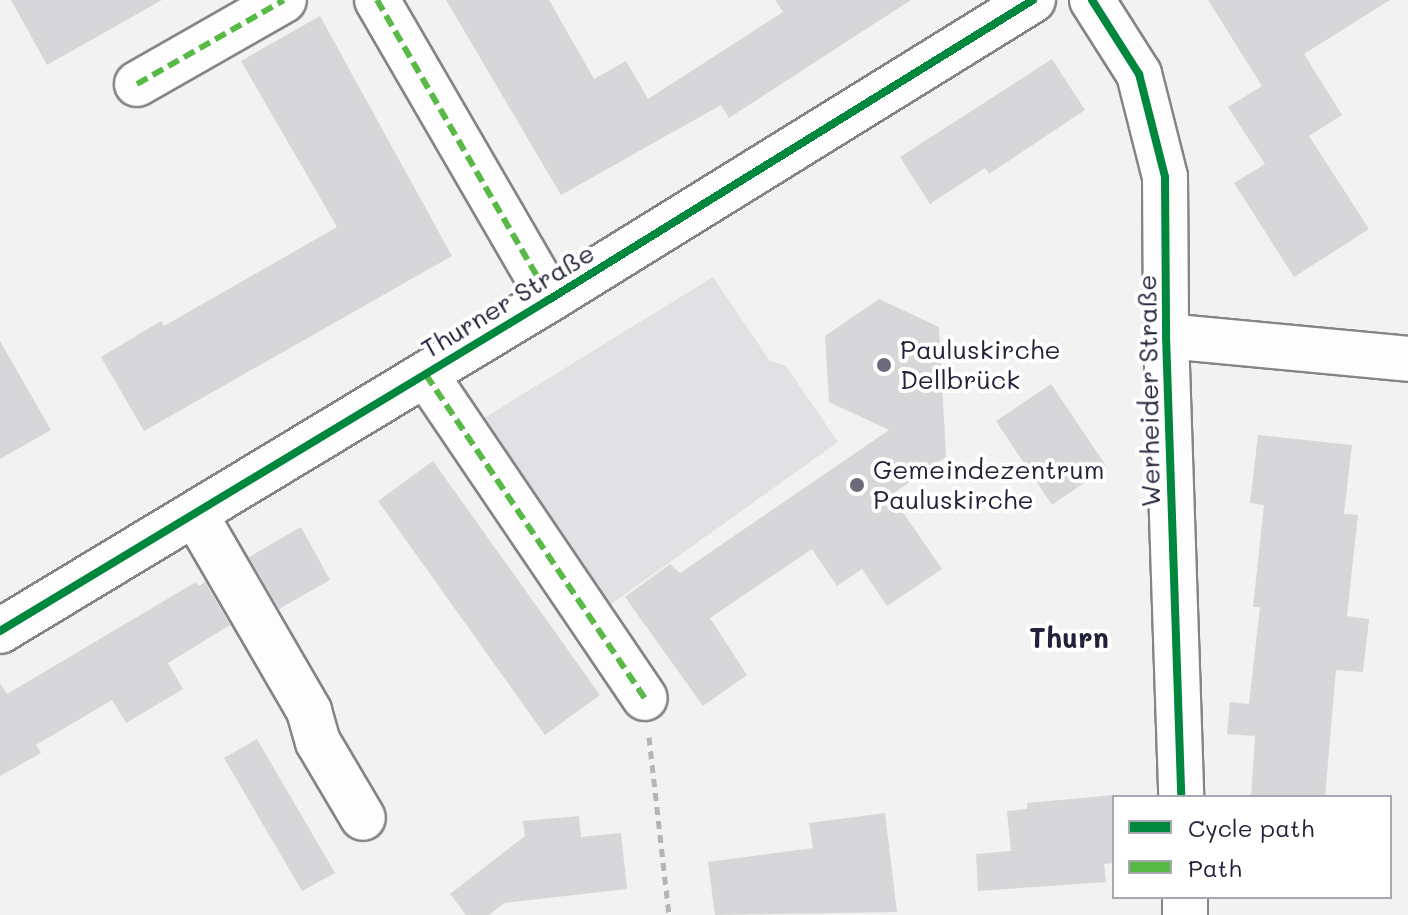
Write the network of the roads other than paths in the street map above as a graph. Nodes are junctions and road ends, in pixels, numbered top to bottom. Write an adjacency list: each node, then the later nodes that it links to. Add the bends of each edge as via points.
1 (284, 0): 5 (street)
2 (377, 0): 6 (street, Thurner Straße)
3 (1033, 0): 6 (street, Thurner Straße)
4 (1092, 0): 7 (street, Werheider Straße, via 1139,74 1165,177)
5 (137, 84)
6 (550, 299): 9 (street, Thurner Straße)
7 (1166, 336): 8 (street); 13 (street, Werheider Straße)
8 (1408, 359)
9 (426, 375): 10 (street, Thurner Straße); 12 (street, Thurner Straße)
10 (195, 514): 11 (street, Thurner Straße); 14 (street, via 309,711 318,742)
11 (0, 631)
12 (645, 698)
13 (1181, 795)
14 (363, 818)

